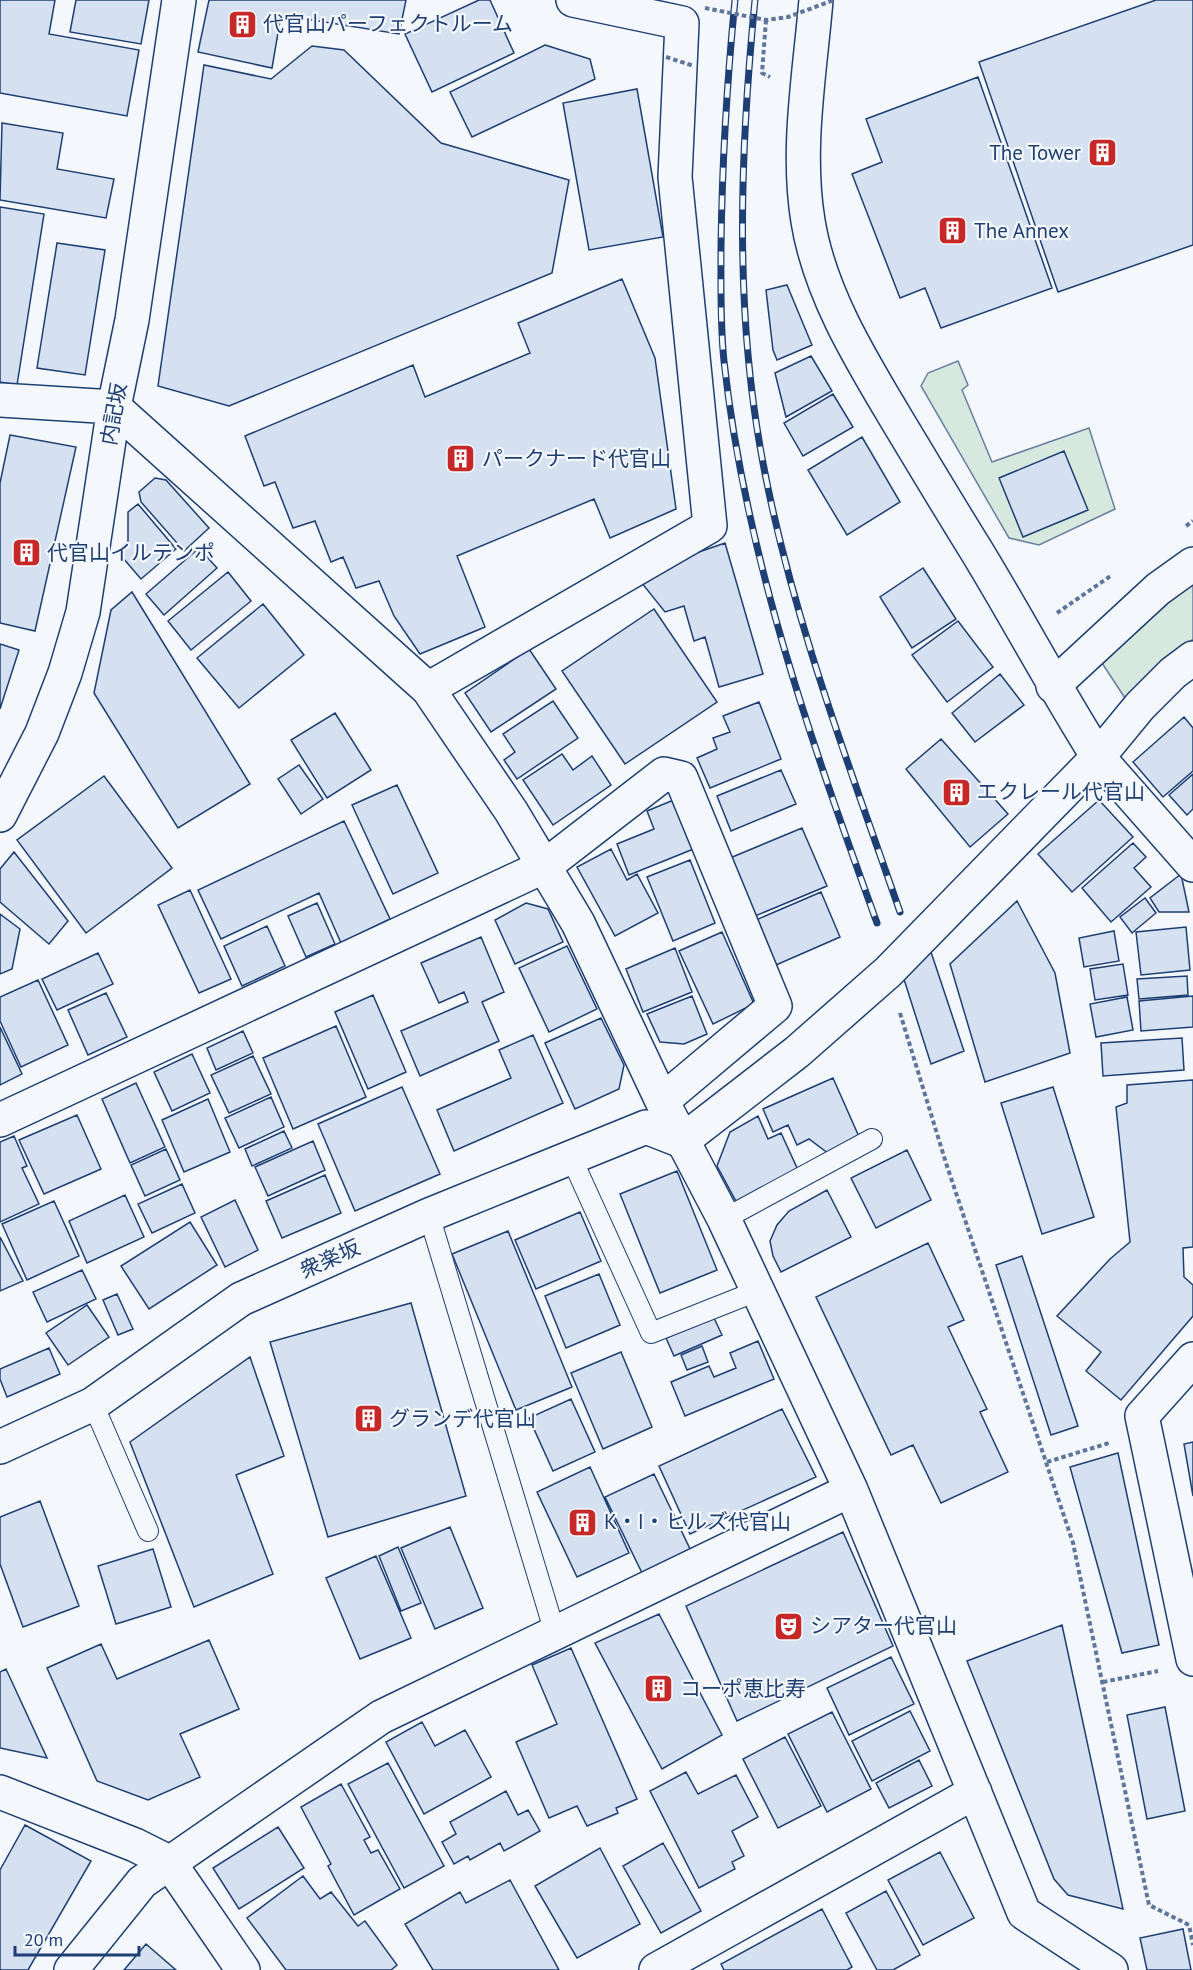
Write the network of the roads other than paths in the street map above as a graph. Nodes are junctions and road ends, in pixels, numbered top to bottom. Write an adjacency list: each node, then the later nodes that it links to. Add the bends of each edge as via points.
1 (179, 0): 5 (street, 内記坂, via 132,320)
2 (573, 0): 9 (street, via 682,23 675,177 710,526)
3 (816, 0): 8 (street, via 802,167 813,245 840,317 864,365 1024,629)
4 (0, 400): 5 (street)
5 (114, 407): 9 (street); 11 (street, 内記坂, via 83,612 42,733)
6 (1193, 564): 8 (street, via 1158,589)
7 (1193, 658): 10 (street, via 1140,706)
8 (1053, 686): 10 (street)
9 (428, 689): 13 (street)
10 (1098, 757): 12 (street); 17 (street, via 888,972 797,1052)
11 (0, 815)
12 (1193, 865)
13 (545, 866): 14 (street, via 578,923); 14 (street, via 664,774 681,778 775,1006); 15 (street)
14 (662, 1101): 17 (street)
15 (0, 1120)
16 (872, 1139): 20 (lane)
17 (682, 1141): 18 (street, 衆楽坂, via 646,1127); 20 (street)
18 (571, 1157): 19 (street, 衆楽坂); 21 (lane, via 651,1333)
19 (429, 1215): 23 (street, 衆楽坂, via 241,1299); 27 (lane)
20 (724, 1219): 21 (street)
21 (757, 1291): 25 (street)
22 (1193, 1359): 28 (street, via 1142,1416)
23 (93, 1404): 24 (street, 衆楽坂); 26 (lane)
24 (0, 1446)
25 (851, 1490): 27 (street); 30 (street)
26 (148, 1531)
27 (555, 1633): 31 (street, via 381,1717)
28 (1193, 1659)
29 (0, 1792): 31 (street)
30 (975, 1792): 34 (street); 35 (street, via 1024,1913)
31 (169, 1862): 32 (street, via 142,1882); 33 (street)
32 (71, 1970)
33 (243, 1970)
34 (656, 1970)
35 (1111, 1970)

